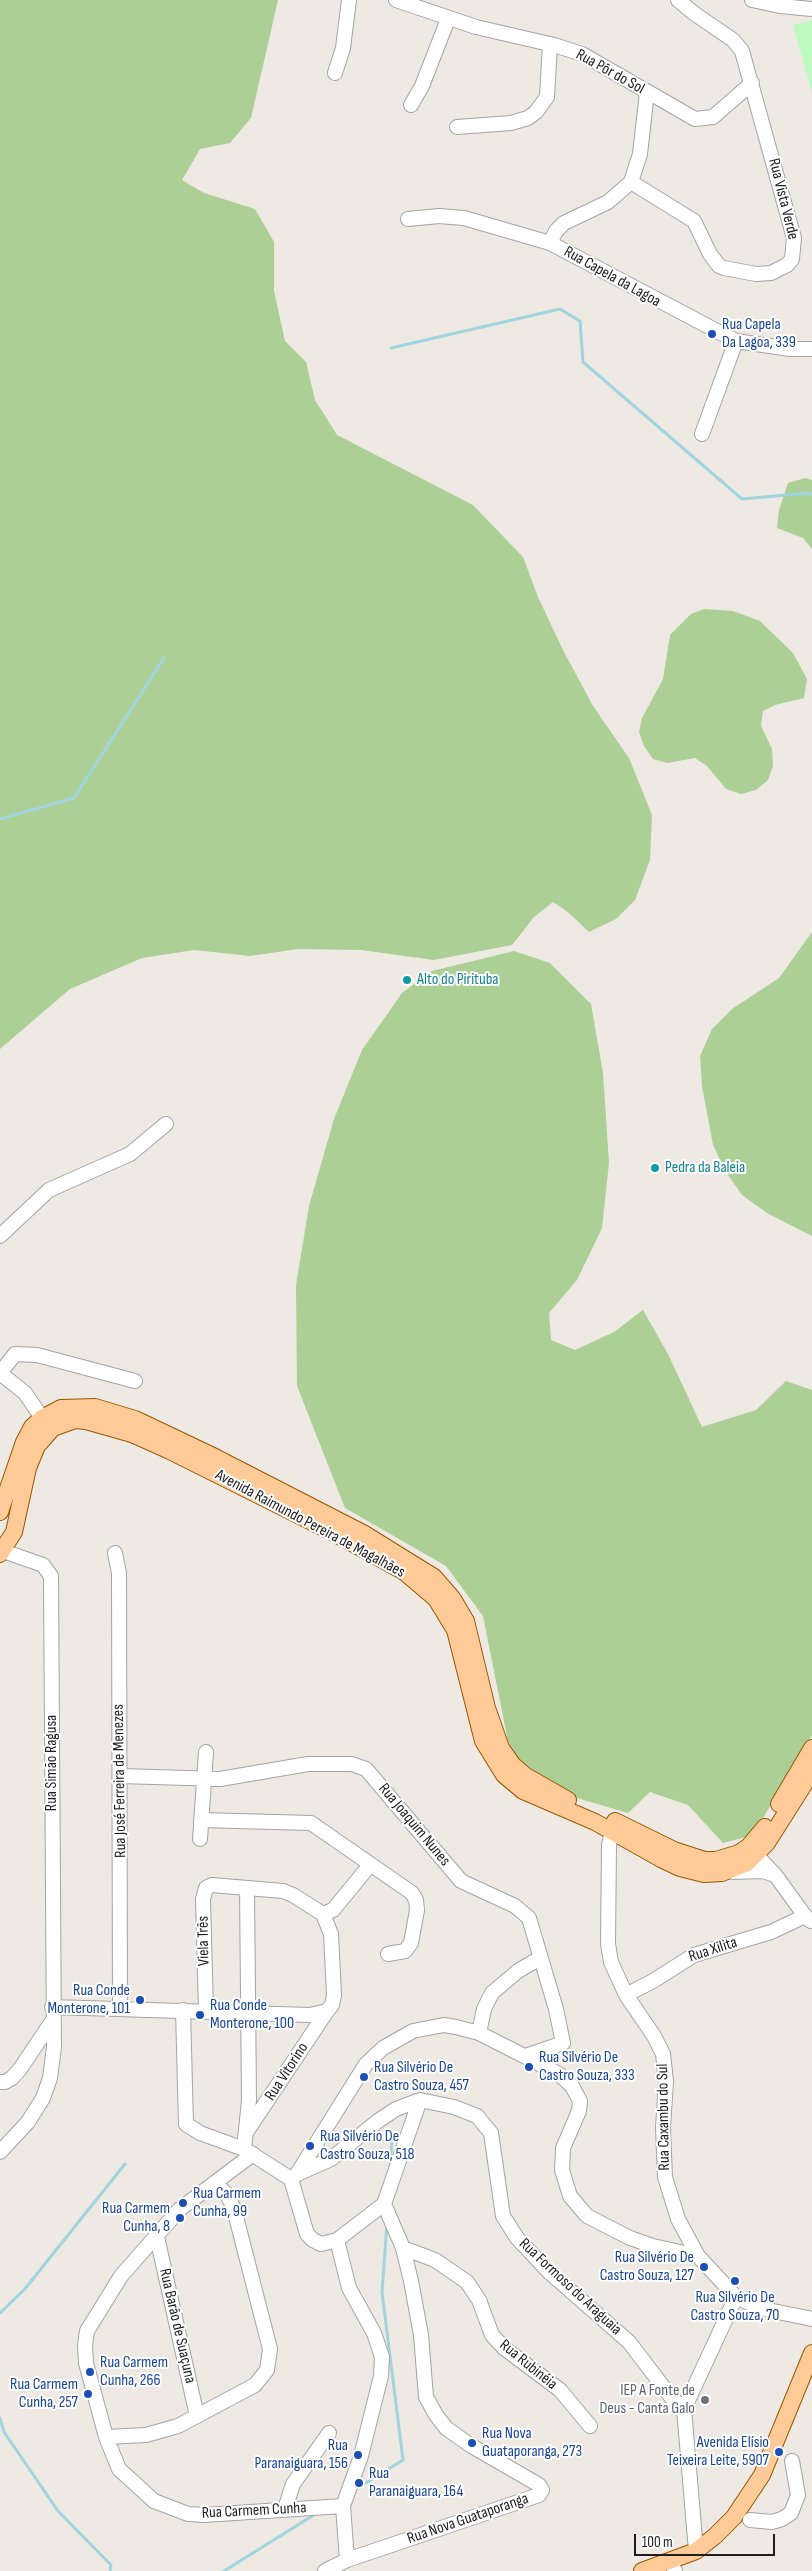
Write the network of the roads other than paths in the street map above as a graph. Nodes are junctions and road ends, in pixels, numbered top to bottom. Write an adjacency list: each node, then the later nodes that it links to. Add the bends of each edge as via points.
1 (348, 0): 8 (street, via 346,35)
2 (396, 0): 6 (street, Rua Pôr do Sol)
3 (678, 0): 9 (street, Rua Vista Verde, via 739,45)
4 (752, 0): 5 (street)
5 (812, 9)
6 (448, 19): 7 (street, Rua Pôr do Sol); 11 (street)
7 (550, 44): 10 (street, Rua Pôr do Sol, via 595,60); 12 (street, via 548,90 536,112 511,123)
8 (335, 73)
9 (752, 83): 10 (street, Rua Pôr do Sol, via 720,112 706,120 684,114); 13 (street, Rua Vista Verde, via 795,242 787,265 771,273 756,274 719,266 694,221)
10 (647, 92): 13 (street, via 640,154)
11 (412, 105)
12 (456, 127)
13 (631, 182): 15 (street, via 608,202 564,223)
14 (408, 219): 15 (street, Rua Capela da Lagoa, via 464,218)
15 (550, 244): 17 (street, Rua Capela da Lagoa)
16 (812, 337): 18 (street)
17 (736, 341): 18 (street, Rua Capela da Lagoa); 19 (street)
18 (807, 349)
19 (702, 434)
20 (166, 1124): 21 (street, via 130,1154 49,1190)
21 (0, 1236)
22 (0, 1373): 23 (street, via 15,1354 37,1355); 24 (street, via 25,1394)
23 (135, 1381)
24 (42, 1418): 25 (main road, Avenida Raimundo Pereira de Magalhães, via 24,1442); 36 (main road, Avenida Raimundo Pereira de Magalhães, via 61,1408 75,1406 95,1407 135,1419 363,1533 434,1577 466,1621 493,1730 513,1765 547,1790)
25 (6, 1496): 26 (main road, Avenida Raimundo Pereira de Magalhães); 27 (main road)
26 (0, 1512)
27 (0, 1521)
28 (1, 1551): 36 (main road, Avenida Raimundo Pereira de Magalhães, via 18,1520 31,1458 53,1428 75,1420 132,1434 383,1558 426,1588 443,1608 455,1630 483,1741 496,1765 523,1791); 53 (street, Rua Simão Ragusa, via 43,1565 51,1576)
29 (115, 1553): 33 (street, Rua José Ferreira de Menezes, via 119,1573)
30 (812, 1748): 38 (main road, Avenida Raimundo Pereira de Magalhães)
31 (206, 1752): 34 (street)
32 (812, 1772): 38 (main road, Avenida Raimundo Pereira de Magalhães, via 767,1843)
33 (120, 1776): 34 (street, Rua Joaquim Nunes); 48 (street, Rua José Ferreira de Menezes)
34 (204, 1779): 35 (street); 46 (street, Rua Joaquim Nunes, via 243,1776 308,1764 361,1766 377,1780 461,1881 515,1906 529,1918)
35 (201, 1820): 37 (street); 39 (street, via 311,1823)
36 (613, 1826): 38 (main road, Avenida Raimundo Pereira de Magalhães, via 624,1816 631,1818 695,1857 716,1860); 40 (main road, Avenida Raimundo Pereira de Magalhães, via 680,1868 704,1874); 47 (street, Rua Caxambu do Sul, via 609,1844 608,1944 611,1962)
37 (200, 1839)
38 (753, 1850): 40 (main road, Avenida Raimundo Pereira de Magalhães, via 737,1869); 41 (street)
39 (370, 1864): 43 (street, via 332,1910); 45 (street, via 412,1893 416,1900 415,1925 409,1947 405,1951)
40 (722, 1873): 41 (street, via 757,1871)
41 (776, 1876): 44 (street)
42 (247, 1888): 43 (street, via 283,1891); 50 (street, Viela Três, via 212,1884 206,1888 203,1899); 52 (street)
43 (323, 1914): 51 (street, Rua Vitorino, via 331,1934 334,1986 332,2005)
44 (808, 1919): 47 (street, Rua Xilita, via 694,1955)
45 (388, 1954)
46 (540, 1958): 54 (street, via 492,1993 484,2009); 55 (street, Rua Joaquim Nunes, via 563,2043)
47 (626, 1995): 67 (street, Rua Caxambu do Sul, via 663,2054 666,2080 663,2128 665,2177 678,2219)
48 (120, 2008): 49 (street); 53 (street)
49 (183, 2010): 50 (street); 60 (street, via 186,2124 200,2133)
50 (206, 2011): 52 (street)
51 (327, 2011): 52 (street, via 310,2016); 58 (street, Rua Vitorino)
52 (248, 2012): 58 (street)
53 (52, 2013): 56 (street, via 20,2069 12,2078); 59 (street, Rua Simão Ragusa, via 53,2062 43,2098 28,2122)
54 (479, 2033): 55 (street); 61 (street, via 444,2025 427,2027 383,2048 366,2064)
55 (525, 2056): 67 (street, via 559,2074 572,2086 580,2102 560,2160 570,2196 586,2216 630,2238)
56 (0, 2082)
57 (420, 2100): 61 (street, via 378,2121 331,2159); 63 (street); 71 (street, Rua Formoso do Araguaia, via 454,2107 477,2116 486,2125 495,2154 503,2216 517,2238 549,2272 628,2342)
58 (247, 2132): 60 (street)
59 (0, 2152)
60 (249, 2152): 61 (street); 62 (street, Rua Carmem Cunha)
61 (294, 2176): 65 (street, via 307,2234 321,2244)
62 (214, 2183): 64 (street, Rua Carmem Cunha, via 180,2209); 72 (street, via 227,2194 234,2209 256,2289 270,2360 266,2374 254,2386)
63 (384, 2204): 65 (street); 66 (street, Rua Nova Guataporanga)
64 (157, 2237): 72 (street, Rua Barão de Suaçuna); 75 (street, Rua Carmem Cunha, via 120,2276 87,2331 84,2346 86,2363)
65 (337, 2240): 77 (street, via 349,2288 374,2333 382,2357 381,2376 361,2456)
66 (403, 2248): 73 (street, Rua Rubinéia, via 435,2260 467,2282 479,2300 492,2335 504,2348 560,2390); 81 (street, Rua Nova Guataporanga, via 418,2311 426,2397 436,2415 446,2428 470,2445 539,2485 542,2490 539,2495)
67 (698, 2256): 68 (street, Rua Caxambu do Sul)
68 (736, 2297): 69 (street, Rua Caxambu do Sul, via 763,2309); 71 (street)
69 (812, 2319)
70 (812, 2353): 80 (main road, via 753,2491 716,2536)
71 (684, 2409): 80 (street)
72 (197, 2416): 75 (street, via 156,2434)
73 (590, 2426)
74 (329, 2433): 78 (street, via 293,2484)
75 (106, 2437): 78 (street, Rua Carmem Cunha, via 119,2469 154,2501 171,2509 204,2515)
76 (792, 2461): 79 (street, via 798,2496 791,2513 772,2522)
77 (343, 2506): 78 (street, Rua Carmem Cunha); 81 (street)
78 (284, 2509)
79 (750, 2520)
80 (696, 2551): 82 (main road)
81 (347, 2560): 83 (street, Rua Nova Guataporanga)
82 (673, 2566): 84 (main road)
83 (325, 2571)
84 (642, 2571)

